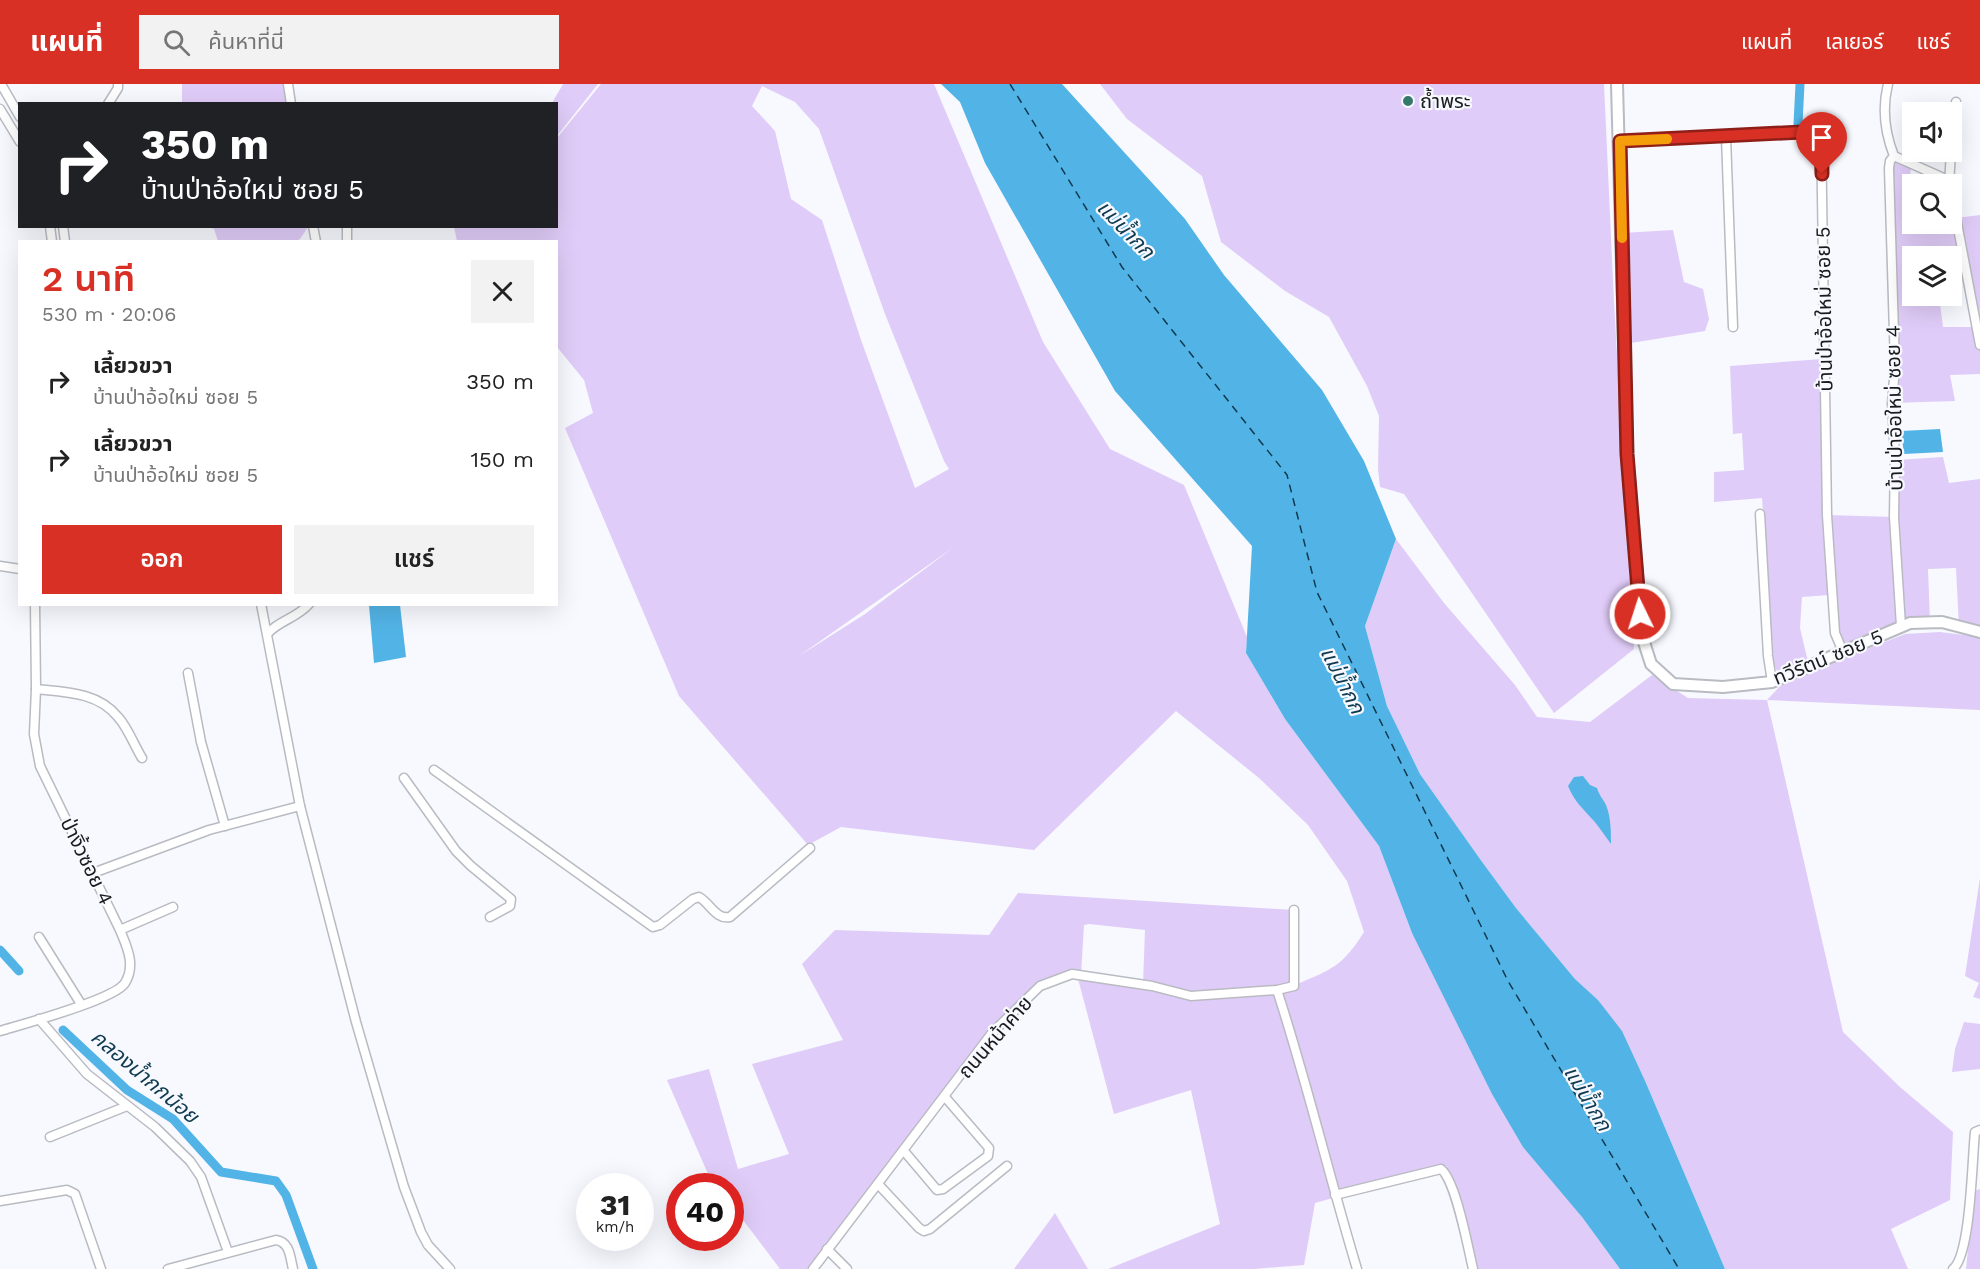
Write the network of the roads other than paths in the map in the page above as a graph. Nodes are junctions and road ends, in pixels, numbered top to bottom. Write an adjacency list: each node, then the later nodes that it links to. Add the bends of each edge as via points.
1 (1, 84): 9 (street)
2 (118, 84): 6 (street)
3 (288, 84): 7 (street)
4 (1617, 84): 12 (street, ทวีรัตน์ ซอย 5)
5 (1888, 84): 13 (street, บ้านป่าอ้อใหม่ ซอย 4, via 1884,111)
6 (109, 102)
7 (291, 102)
8 (0, 109): 11 (street)
9 (18, 114)
10 (1726, 137): 12 (street, บ้านป่าอ้อใหม่ ซอย 5); 16 (street); 27 (street, บ้านป่าอ้อใหม่ ซอย 5, via 1821,131 1827,515 1835,633)
11 (18, 139)
12 (1620, 141): 29 (street, ทวีรัตน์ ซอย 5, via 1627,454 1642,636 1651,664 1673,684 1723,687)
13 (1894, 156): 14 (street); 24 (street, บ้านป่าอ้อใหม่ ซอย 4, via 1889,168 1892,403)
14 (1931, 174)
15 (1959, 234): 17 (street)
16 (1733, 327)
17 (1980, 345)
18 (1760, 514): 29 (street)
19 (0, 566): 20 (street)
20 (18, 569)
21 (35, 606): 30 (street, ป่างิ้วซอย 4)
22 (261, 606): 26 (street)
23 (307, 606): 26 (street)
24 (1901, 626): 25 (street, ทวีรัตน์ ซอย 5, via 1942,622); 27 (street, ทวีรัตน์ ซอย 5)
25 (1980, 632)
26 (268, 633): 34 (street)
27 (1843, 652): 29 (street, ทวีรัตน์ ซอย 5)
28 (188, 673): 35 (street, via 201,742)
29 (1772, 682)
30 (36, 689): 31 (street, via 77,693 101,702 119,717); 37 (street, ป่างิ้วซอย 4, via 34,734 40,766)
31 (142, 758)
32 (434, 770): 36 (street, via 653,927 699,897 720,916 730,917)
33 (404, 778): 40 (street, via 456,851 512,899 510,906)
34 (300, 806): 35 (street); 61 (street, via 404,1187 428,1245)
35 (225, 825): 37 (street)
36 (810, 848)
37 (93, 873): 41 (street, ป่างิ้วซอย 4)
38 (173, 907): 41 (street)
39 (1294, 910): 43 (street, via 1294,986)
40 (490, 917)
41 (120, 930): 44 (street, ป่างิ้วซอย 4, via 130,953 131,967 124,984 106,996)
42 (39, 937): 44 (street)
43 (1277, 990): 47 (street, ถนนหน้าค่าย, via 1191,996 1072,974 1040,986 992,1034); 54 (street, via 1300,1060)
44 (81, 1004): 45 (street, ป่างิ้วซอย 4)
45 (39, 1019): 46 (street, ป่างิ้วซอย 4); 48 (street, via 87,1074)
46 (0, 1030)
47 (945, 1097): 51 (street, ถนนหน้าค่าย); 51 (street, via 988,1148 988,1156 937,1190)
48 (127, 1106): 50 (street); 57 (street, via 190,1161 201,1178)
49 (1980, 1130): 66 (street, via 1974,1132 1964,1245)
50 (50, 1137)
51 (904, 1151): 53 (street, ถนนหน้าค่าย)
52 (1007, 1166): 53 (street, via 924,1231)
53 (878, 1184): 56 (street, ถนนหน้าค่าย)
54 (1335, 1195): 64 (street); 65 (street, via 1441,1169 1448,1177)
55 (0, 1201): 58 (street, via 67,1190 75,1194)
56 (827, 1249): 62 (street, ถนนหน้าค่าย); 63 (street)
57 (228, 1252): 59 (street); 60 (street, via 282,1241)
58 (101, 1269)
59 (168, 1269)
60 (293, 1269)
61 (450, 1269)
62 (813, 1269)
63 (847, 1269)
64 (1357, 1269)
65 (1473, 1269)
66 (1953, 1269)

